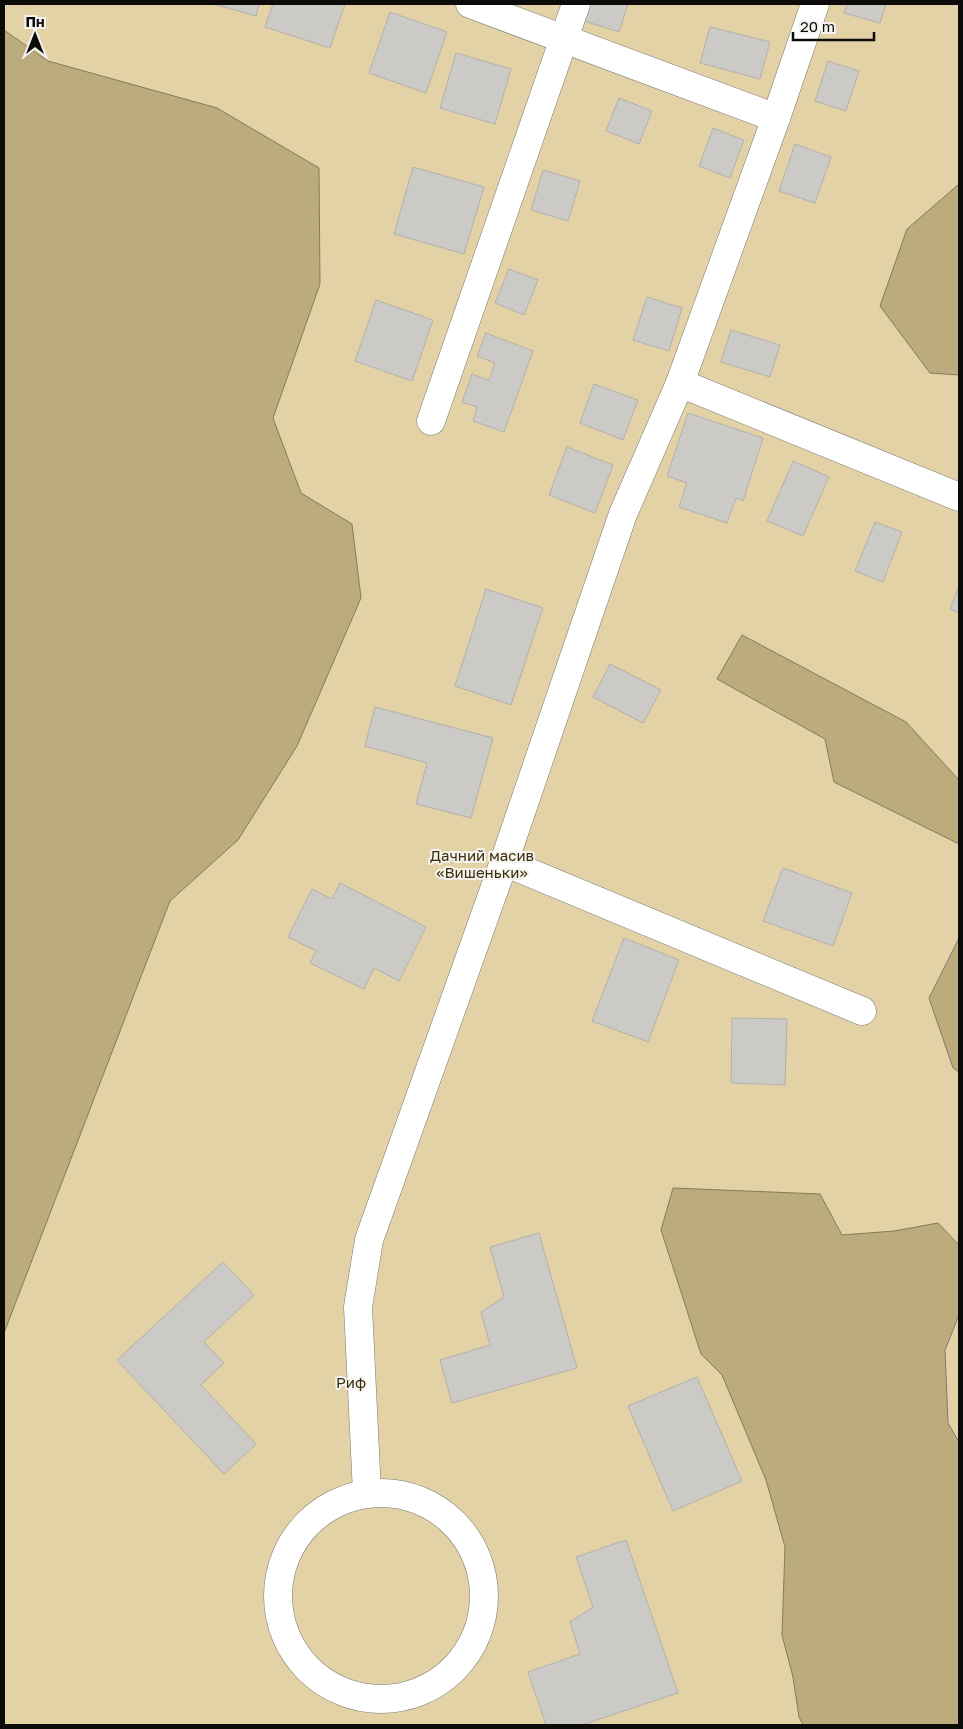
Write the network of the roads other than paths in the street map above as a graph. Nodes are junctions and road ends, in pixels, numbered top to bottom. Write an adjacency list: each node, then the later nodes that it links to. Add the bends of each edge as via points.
1 (470, 4): 4 (street)
2 (576, 4): 4 (street)
3 (815, 4): 5 (street)
4 (564, 39): 5 (street); 7 (street)
5 (776, 118): 6 (street)
6 (680, 383): 8 (street); 9 (street, via 623,514)
7 (431, 421)
8 (959, 497)
9 (504, 862): 10 (street); 11 (street, via 369,1240 358,1307)
10 (862, 1011)
11 (367, 1493): 11 (street, via 334,1503 306,1523 287,1552 277,1585 280,1619 289,1643 315,1676 345,1693 379,1700 413,1695 444,1679 467,1654 482,1623 485,1589 477,1556 459,1527 433,1505 401,1494)

